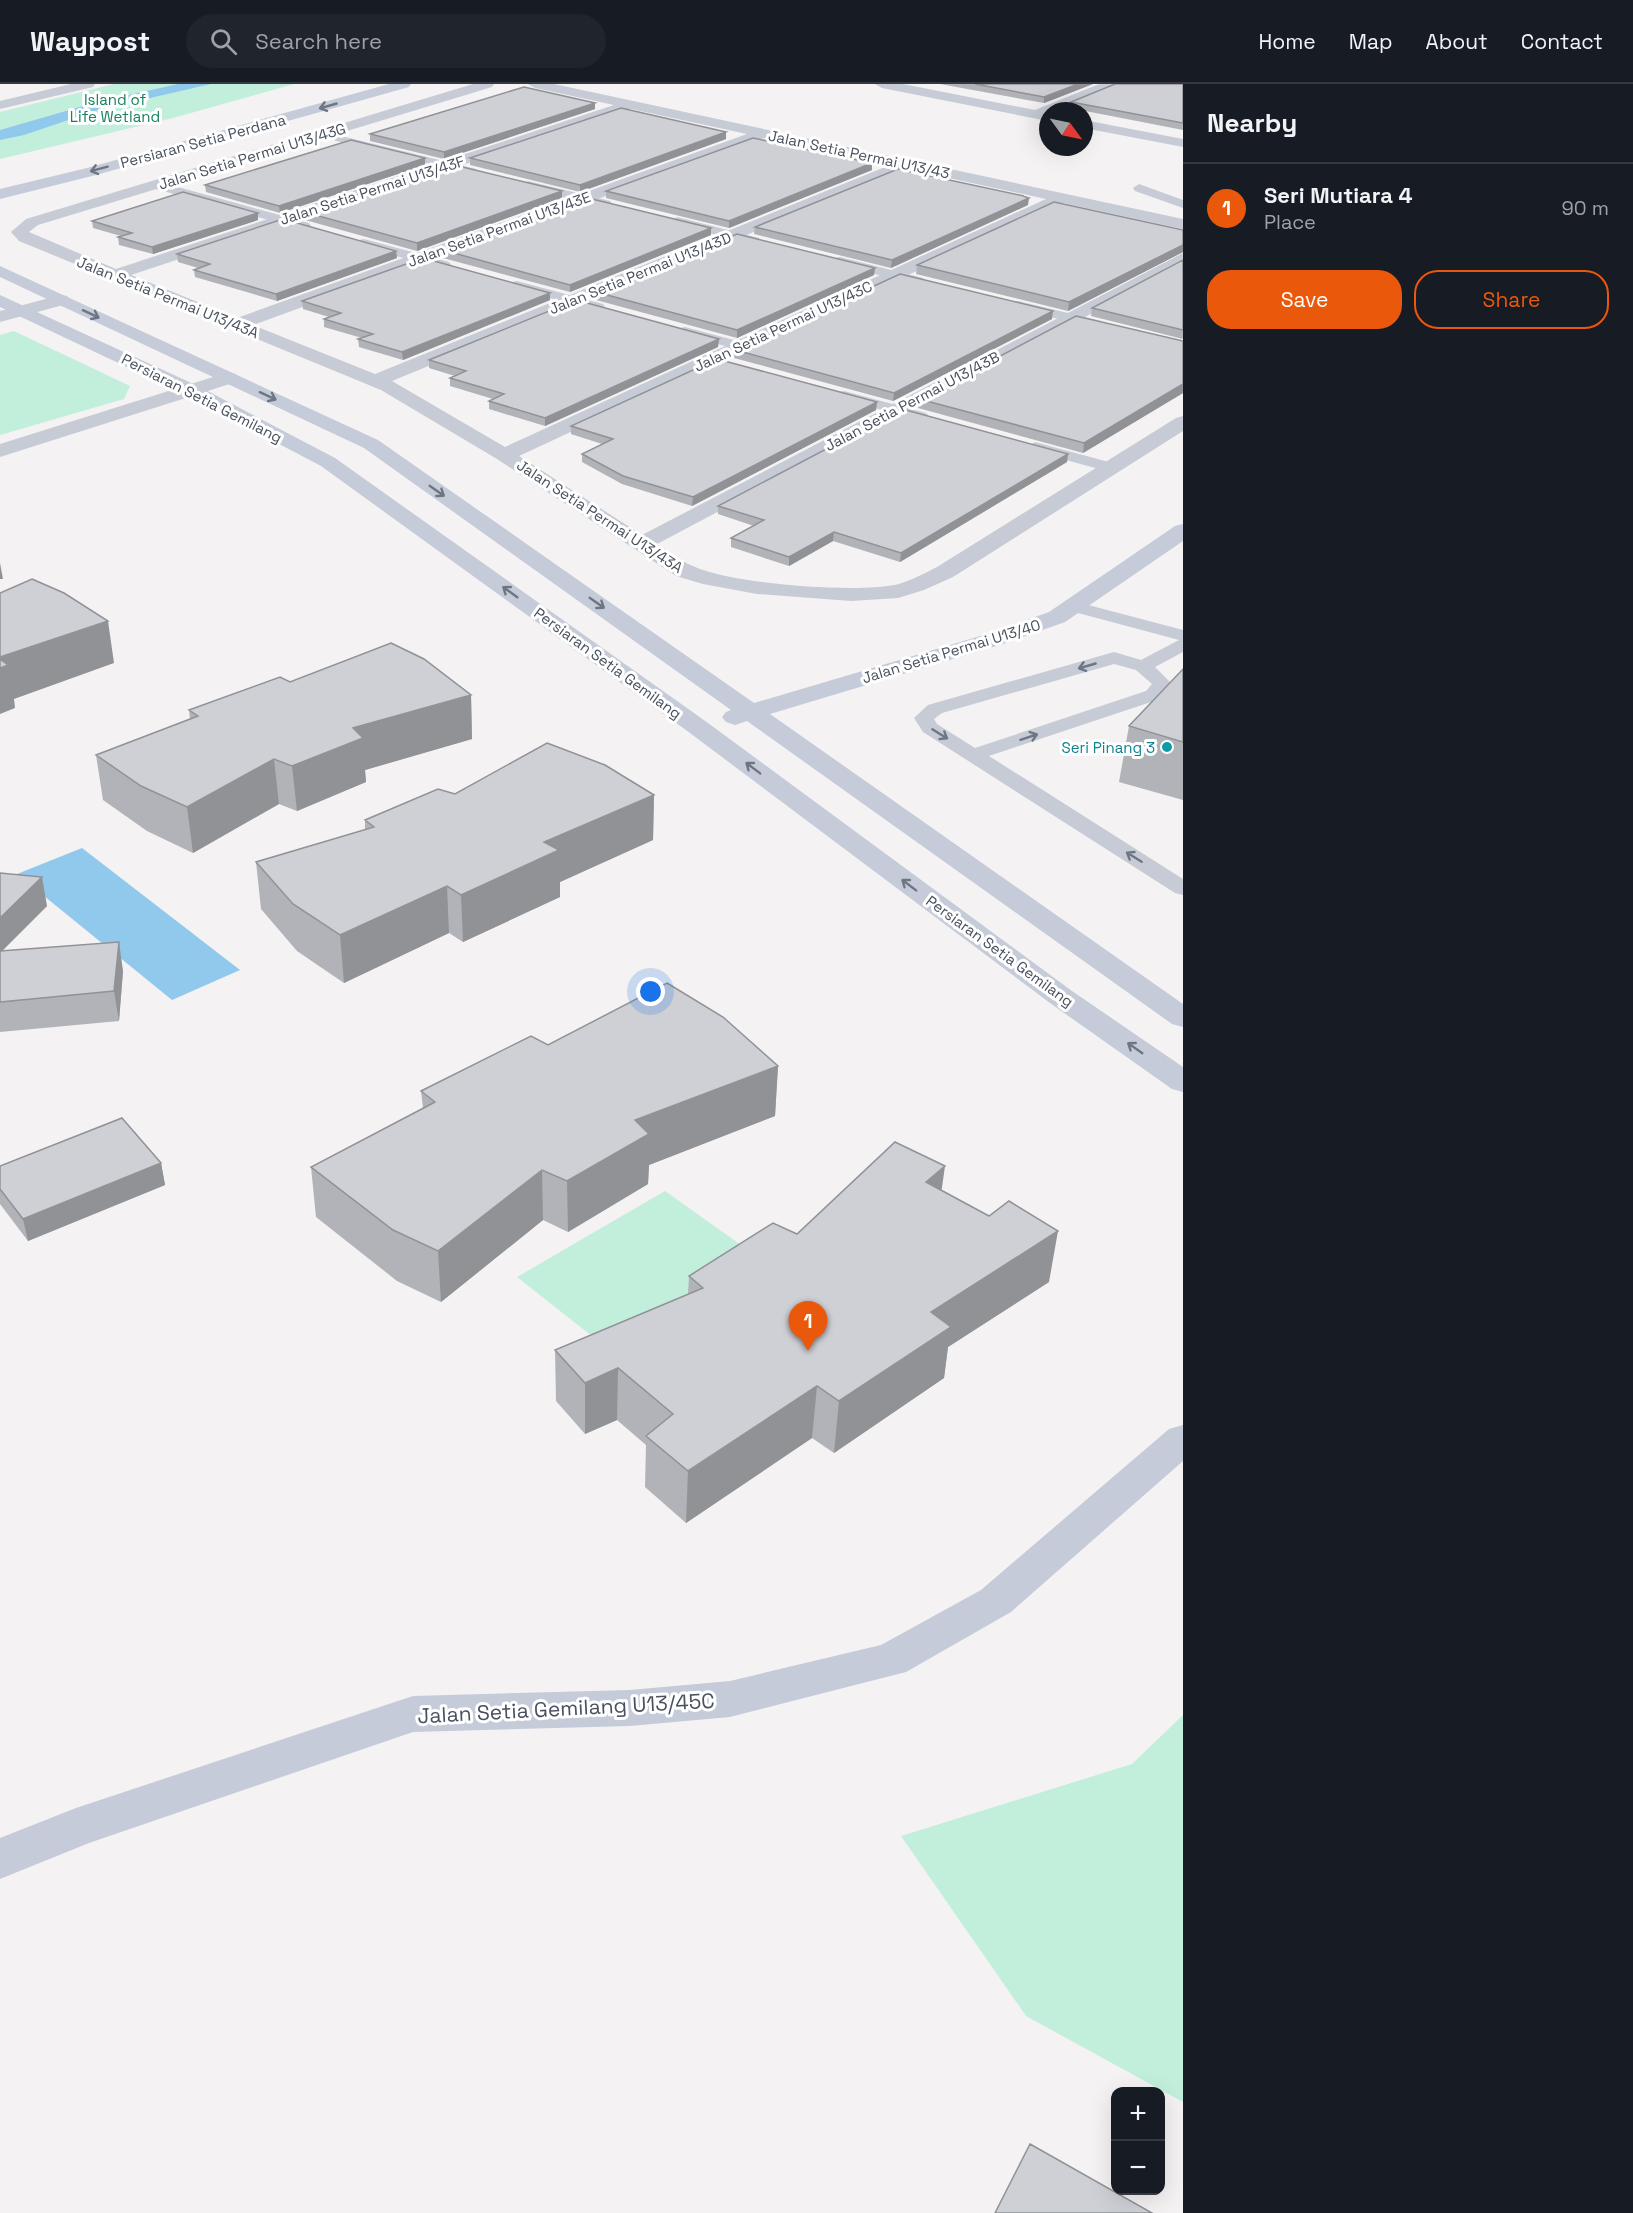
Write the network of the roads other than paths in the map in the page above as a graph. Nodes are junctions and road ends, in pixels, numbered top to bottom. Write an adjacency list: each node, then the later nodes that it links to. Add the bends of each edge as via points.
1 (88, 84): 11 (street)
2 (392, 84): 9 (street)
3 (404, 84): 9 (street, Persiaran Setia Perdana)
4 (487, 84): 16 (street, Jalan Setia Permai U13/43G)
5 (535, 84): 12 (street, Jalan Setia Permai U13/43)
6 (882, 84): 8 (street)
7 (1111, 84): 10 (street)
8 (908, 86): 13 (street)
9 (351, 100): 26 (street, Persiaran Setia Perdana, one-way to 26)
10 (1072, 102)
11 (0, 105)
12 (631, 105): 15 (street, Jalan Setia Permai U13/43); 19 (street, Jalan Setia Permai U13/43F)
13 (1039, 115)
14 (1093, 126): 17 (street)
15 (763, 133): 18 (street, Jalan Setia Permai U13/43); 28 (street, Jalan Setia Permai U13/43E)
16 (321, 134): 19 (lane); 24 (street, Jalan Setia Permai U13/43G)
17 (1183, 143)
18 (906, 164): 27 (street, Jalan Setia Permai U13/43); 36 (street, Jalan Setia Permai U13/43D)
19 (447, 165): 21 (lane); 32 (street, Jalan Setia Permai U13/43F)
20 (33, 170): 22 (street)
21 (481, 174)
22 (0, 181)
23 (515, 182): 28 (lane)
24 (156, 185): 32 (lane); 35 (street, Jalan Setia Permai U13/43G, via 32,222)
25 (1138, 188): 29 (lane)
26 (0, 195)
27 (1061, 198): 33 (street, Jalan Setia Permai U13/43); 45 (street, Jalan Setia Permai U13/43C)
28 (584, 199): 30 (lane); 39 (street, Jalan Setia Permai U13/43E)
29 (1183, 204)
30 (618, 207)
31 (664, 218): 36 (lane)
32 (281, 220): 34 (lane); 44 (street, Jalan Setia Permai U13/43F)
33 (1181, 222)
34 (316, 229)
35 (19, 232): 44 (street, Jalan Setia Permai U13/43A)
36 (733, 235): 38 (lane); 50 (street, Jalan Setia Permai U13/43D)
37 (351, 239): 39 (lane)
38 (767, 244)
39 (420, 258): 42 (lane); 55 (street, Jalan Setia Permai U13/43E)
40 (825, 258): 45 (lane)
41 (1183, 258): 54 (street, Jalan Setia Permai U13/43B)
42 (453, 267)
43 (0, 271): 49 (street, Persiaran Setia Gemilang)
44 (114, 275): 55 (street, Jalan Setia Permai U13/43A)
45 (894, 275): 47 (lane); 58 (street, Jalan Setia Permai U13/43C)
46 (507, 282): 50 (lane)
47 (927, 283)
48 (0, 300): 53 (street, Persiaran Setia Gemilang)
49 (61, 300): 53 (street); 61 (street, Persiaran Setia Gemilang, one-way to 61)
50 (573, 300): 52 (lane); 62 (street, Jalan Setia Permai U13/43D)
51 (1004, 302): 54 (lane)
52 (606, 309)
53 (11, 314): 64 (street, Persiaran Setia Gemilang)
54 (1069, 318): 56 (lane); 65 (street, Jalan Setia Permai U13/43B)
55 (235, 325): 62 (street, Jalan Setia Permai U13/43A)
56 (1104, 326)
57 (673, 328): 58 (lane)
58 (740, 346): 59 (street, Jalan Setia Permai U13/43C)
59 (713, 359): 60 (lane); 70 (street, Jalan Setia Permai U13/43C)
60 (736, 365)
61 (229, 378): 64 (street); 78 (street, Persiaran Setia Gemilang, one-way to 78, via 371,444)
62 (375, 381): 70 (street, Jalan Setia Permai U13/43A)
63 (827, 390): 65 (lane)
64 (193, 391): 69 (street); 79 (street, Persiaran Setia Gemilang, one-way to 64, via 328,462)
65 (896, 409): 66 (lane); 73 (street, Jalan Setia Permai U13/43B)
66 (941, 421)
67 (1183, 422): 71 (street, Jalan Setia Permai U13/43A)
68 (1020, 443): 71 (lane)
69 (0, 451)
70 (504, 455): 73 (street, Jalan Setia Permai U13/43A)
71 (1110, 467): 73 (street, Jalan Setia Permai U13/43A, via 945,572 895,591 852,594 715,582 684,571)
72 (1183, 531): 74 (street, Jalan Setia Permai U13/40)
73 (641, 544)
74 (1073, 606): 75 (lane); 78 (street, Jalan Setia Permai U13/40, via 1057,617 995,639)
75 (1183, 636)
76 (1183, 645): 77 (lane)
77 (1143, 666): 80 (lane, one-way to 77, via 1153,695 1162,683); 80 (lane, one-way to 80, via 1114,658 935,709 924,718 930,728)
78 (750, 712): 79 (street, Jalan Setia Permai U13/40); 82 (street, Persiaran Setia Gemilang)
79 (699, 728): 83 (street, Persiaran Setia Gemilang, one-way to 79, via 1061,998)
80 (974, 755): 81 (lane, one-way to 80)
81 (1183, 888)
82 (1183, 1018)
83 (1183, 1082)
84 (1183, 1439): 85 (street, Jalan Setia Gemilang U13/45C, via 996,1601 891,1660 730,1699 630,1708 413,1714 76,1828)
85 (0, 1859)

